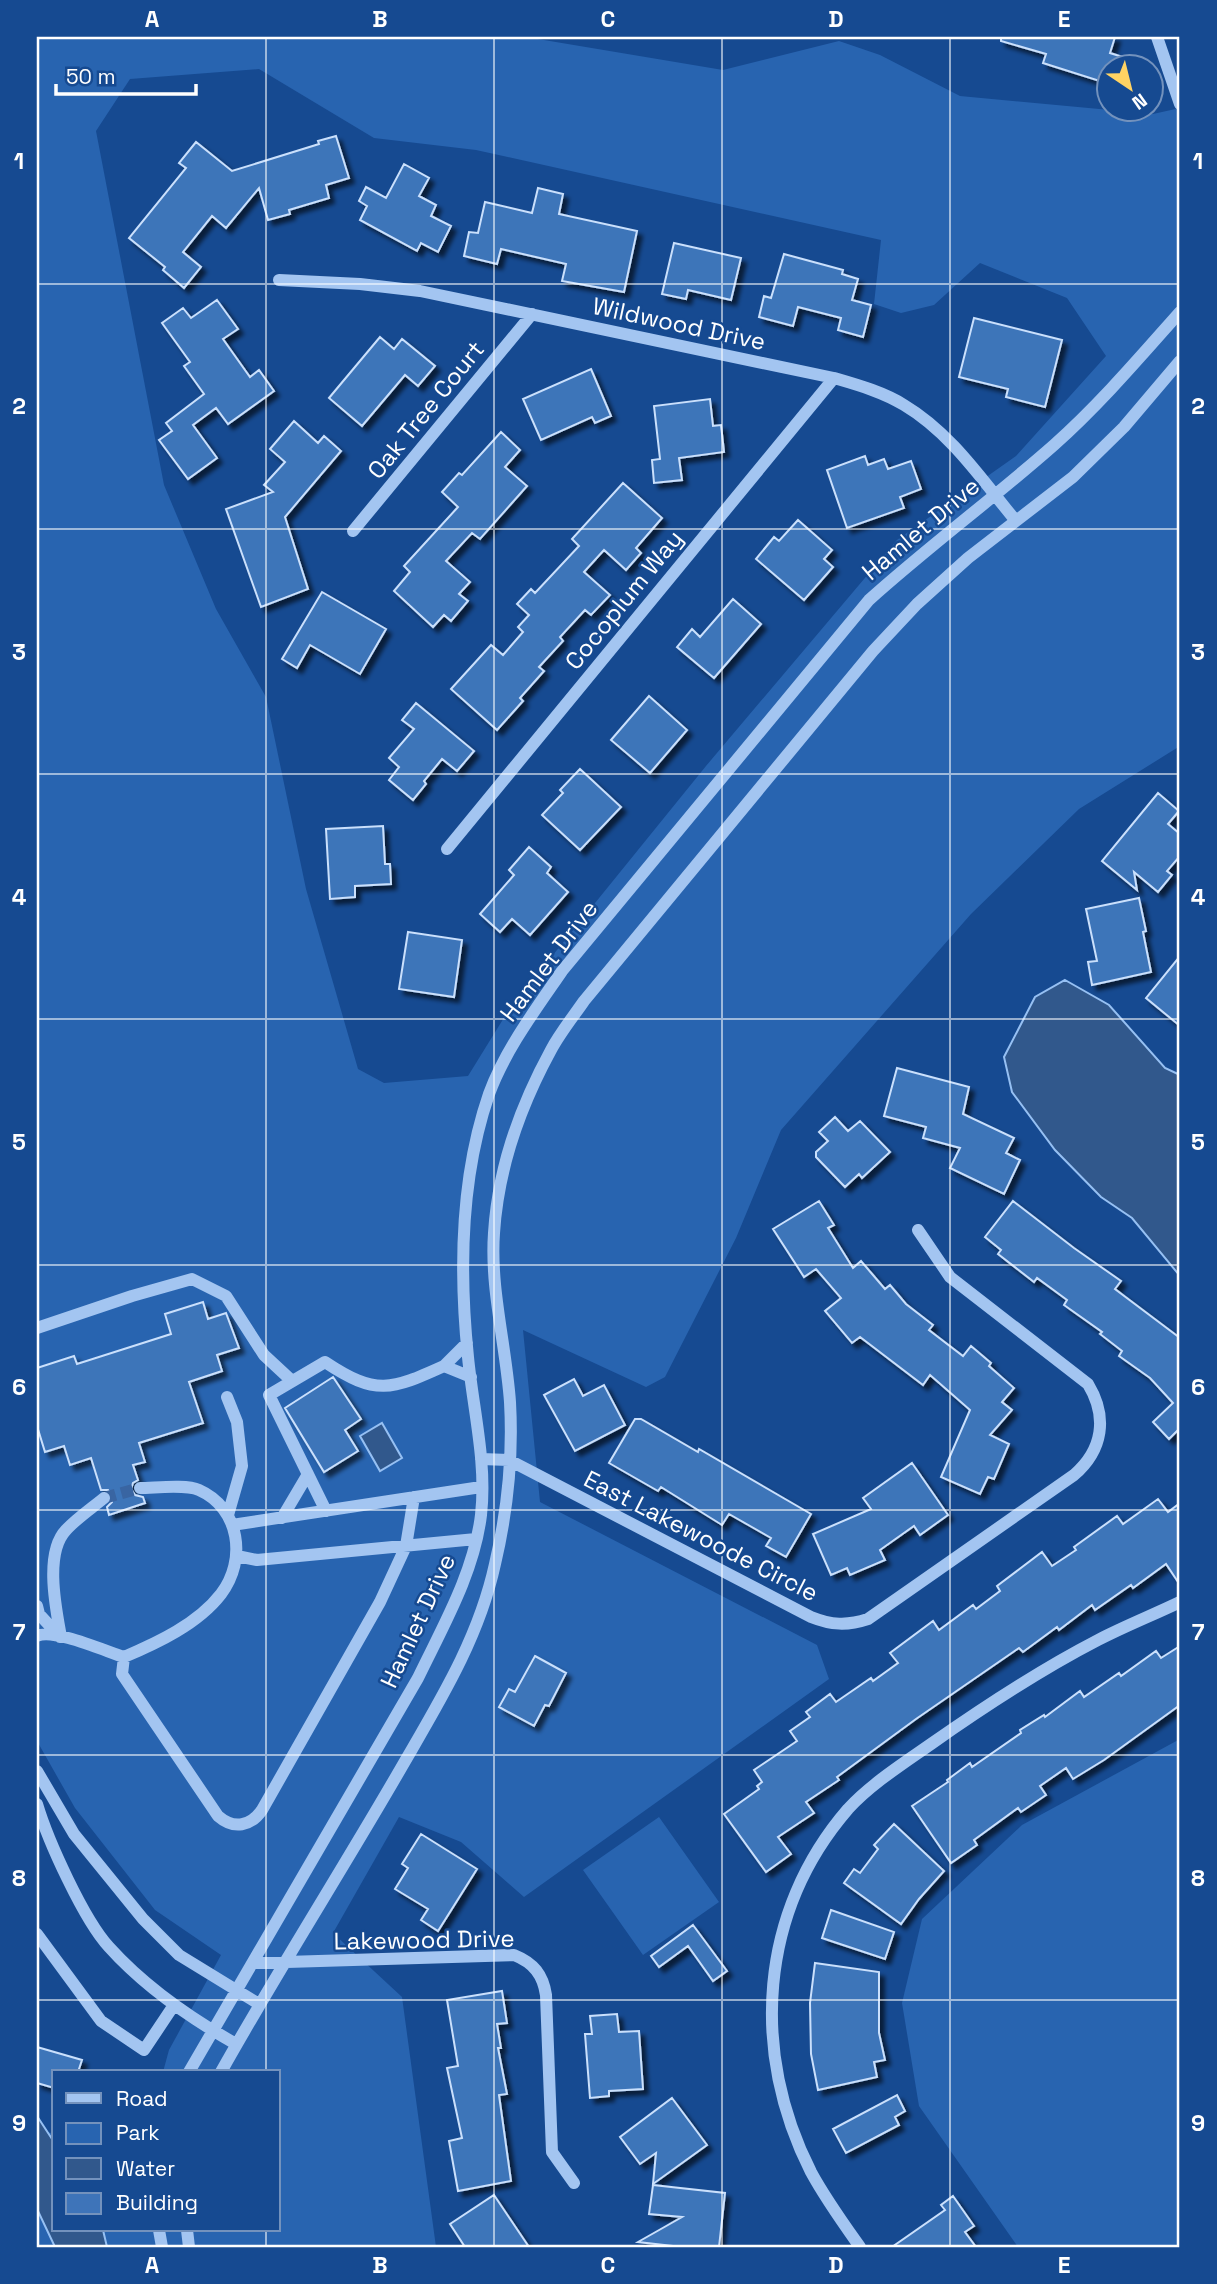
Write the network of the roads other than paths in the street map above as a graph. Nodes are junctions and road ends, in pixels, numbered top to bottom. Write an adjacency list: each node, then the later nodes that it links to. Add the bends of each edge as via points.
1 (1157, 37): 2 (street)
2 (1180, 104)
3 (279, 280): 5 (street, Wildwood Drive, via 421,291)
4 (1180, 312): 8 (street, Hamlet Drive, via 1107,394)
5 (532, 314): 7 (street, Wildwood Drive); 10 (street, Oak Tree Court)
6 (1180, 361): 9 (street, Hamlet Drive, via 1124,427 1073,477)
7 (834, 378): 8 (street, Wildwood Drive, via 881,394 929,421); 11 (street, Cocoplum Way)
8 (994, 494): 9 (street, Wildwood Drive); 14 (street, Hamlet Drive, via 869,600 562,971 522,1028 489,1093 471,1166 463,1240)
9 (1016, 521): 20 (street, Hamlet Drive, via 917,604 873,651 584,1002 552,1048 524,1105 503,1169 494,1233 496,1295 510,1402)
10 (353, 531)
11 (447, 849)
12 (918, 1230): 20 (street, East Lakewoode Circle, via 950,1277 1088,1384 1098,1404 1101,1426 1093,1454 1074,1475 868,1619 839,1625 811,1617)
13 (37, 1328): 17 (street, via 192,1279 226,1296 264,1354)
14 (467, 1343): 15 (street); 16 (street, Hamlet Drive)
15 (444, 1366): 16 (street); 17 (street, via 381,1388 324,1362)
16 (471, 1377): 19 (street, Hamlet Drive)
17 (292, 1381): 21 (street, via 269,1395)
18 (227, 1397): 28 (street, via 237,1422 242,1465)
19 (481, 1459): 20 (street, East Lakewoode Circle); 22 (street, Hamlet Drive)
20 (509, 1460): 41 (street, Hamlet Drive, via 495,1565 481,1618 457,1672)
21 (308, 1474): 26 (street); 27 (street)
22 (481, 1487): 24 (street); 29 (street, Hamlet Drive)
23 (140, 1488): 28 (street, via 196,1488 214,1499)
24 (414, 1497): 26 (street); 30 (street)
25 (104, 1498): 35 (street, via 63,1532 53,1561)
26 (326, 1511): 27 (street)
27 (282, 1518): 28 (street)
28 (230, 1520): 31 (street)
29 (476, 1539): 30 (street); 40 (street, Hamlet Drive, via 450,1612 418,1678)
30 (406, 1546): 31 (street, via 257,1560); 36 (street, via 380,1602 262,1810 250,1822 233,1825 218,1816 122,1674)
31 (237, 1556): 36 (street, via 232,1576 204,1612 155,1644)
32 (1180, 1602): 50 (street, via 1047,1668 979,1710 858,1799 809,1863 779,1939 773,1979 773,2038 792,2127 825,2196)
33 (37, 1606): 35 (street)
34 (37, 1636): 35 (street)
35 (61, 1637): 36 (street)
36 (124, 1657)
37 (37, 1771): 42 (street, via 74,1834 143,1919 179,1955)
38 (37, 1804): 44 (street, via 80,1901 107,1945)
39 (37, 1934): 44 (street, via 101,2021 144,2050)
40 (253, 1963): 41 (street, Lakewood Drive); 42 (street, Hamlet Drive)
41 (282, 1964): 43 (street, Hamlet Drive); 49 (street, Lakewood Drive, via 514,1955 527,1961 537,1970 547,1995 552,2152)
42 (237, 1989): 43 (street); 45 (street, Hamlet Drive)
43 (259, 2004): 46 (street, Hamlet Drive)
44 (174, 2005): 45 (street)
45 (212, 2030): 46 (street); 47 (street, Hamlet Drive)
46 (236, 2044): 48 (street, Hamlet Drive)
47 (190, 2070)
48 (222, 2070)
49 (574, 2183)
50 (860, 2247)

